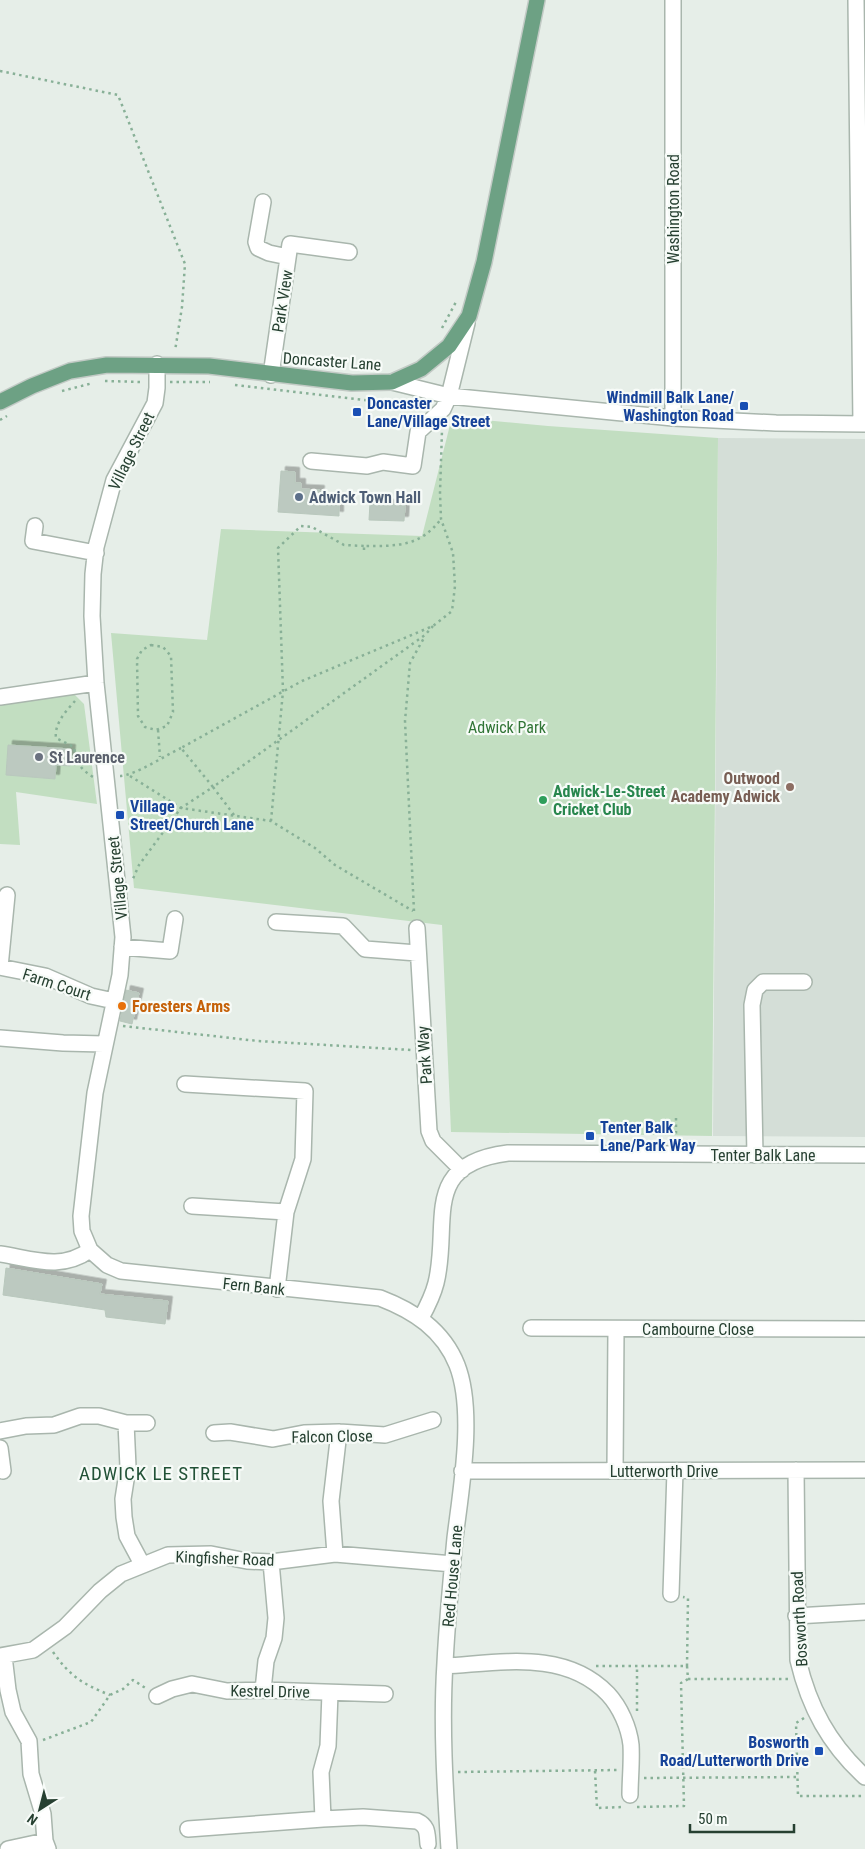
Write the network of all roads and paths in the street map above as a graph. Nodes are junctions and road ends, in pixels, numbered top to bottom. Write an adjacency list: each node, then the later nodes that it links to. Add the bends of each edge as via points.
1 (537, 0): 9 (main road, Doncaster Lane, via 484,262)
2 (673, 0): 23 (street, Washington Road)
3 (856, 0): 25 (street)
4 (0, 72): 12 (path, via 118,95 185,264)
5 (263, 202): 7 (street, Park View, via 256,242 258,248)
6 (350, 252): 7 (street, Park View, via 290,244)
7 (288, 256): 13 (street, Park View)
8 (460, 296): 10 (path)
9 (469, 316): 16 (main road, Doncaster Lane, via 449,346 421,369); 21 (street)
10 (441, 331)
11 (157, 364): 12 (main road, Doncaster Lane); 14 (street, Village Street); 20 (main road, Doncaster Lane, via 107,365 70,371)
12 (173, 365): 13 (main road, Doncaster Lane, via 209,366)
13 (271, 375): 16 (main road, Doncaster Lane, via 352,383)
14 (158, 382): 15 (path); 19 (path, via 101,381); 31 (street, Village Street, via 154,403 114,480)
15 (213, 382)
16 (392, 382): 18 (street)
17 (232, 384): 18 (path, via 416,406)
18 (420, 389): 21 (street)
19 (53, 393)
20 (0, 402)
21 (446, 402): 23 (street); 26 (street, via 418,432 413,466 383,462 367,466); 27 (path)
22 (14, 412): 24 (path)
23 (673, 418): 25 (street)
24 (0, 420)
25 (863, 424)
26 (311, 461)
27 (441, 518): 29 (path, via 430,533 412,542); 32 (path, via 453,553 456,586 452,610)
28 (35, 526): 31 (street, via 34,542)
29 (364, 546): 30 (path); 35 (path, via 344,545 312,527 301,526 278,548)
30 (364, 550)
31 (96, 553): 34 (street, Village Street, via 92,616)
32 (434, 626): 33 (path); 35 (path)
33 (425, 634): 39 (path); 50 (path, via 410,664 405,721)
34 (96, 683): 36 (street); 43 (street, Village Street)
35 (283, 692): 39 (path); 40 (path)
36 (0, 697)
37 (78, 698): 43 (path, via 64,713 55,732 56,738 74,746 80,769 93,778)
38 (158, 730): 38 (path, via 167,726 173,716 171,656 162,647 150,645 142,650 137,660 138,716 145,727); 41 (path)
39 (279, 740): 44 (path); 47 (path)
40 (181, 748): 41 (path); 44 (path)
41 (160, 757): 42 (path)
42 (130, 776): 43 (path); 45 (path)
43 (106, 778): 48 (street, Village Street)
44 (213, 786): 45 (path); 46 (path)
45 (181, 808): 46 (path); 48 (path, via 139,865 128,890)
46 (234, 815): 47 (path)
47 (270, 821): 50 (path, via 335,865)
48 (118, 890): 54 (street, Village Street)
49 (7, 895): 56 (street, Farm Court)
50 (413, 911): 53 (path)
51 (175, 920): 54 (street, via 170,951)
52 (276, 922): 55 (street, via 343,926 365,949)
53 (418, 928): 55 (street, Park Way)
54 (122, 947): 58 (street, Village Street)
55 (417, 953): 62 (street, Park Way)
56 (0, 967): 58 (street, Farm Court, via 45,976 91,996)
57 (804, 982): 66 (street, via 763,982 755,990 752,1005)
58 (114, 1001): 59 (street, Village Street)
59 (109, 1024): 61 (street, Village Street); 62 (path, via 258,1041)
60 (0, 1038): 61 (street)
61 (104, 1044): 71 (street, Village Street, via 82,1198 82,1232)
62 (424, 1051): 68 (street, Park Way, via 429,1132)
63 (185, 1084): 70 (street, via 305,1091 303,1159)
64 (676, 1118): 65 (path)
65 (676, 1154): 66 (street, Tenter Balk Lane); 68 (street, Tenter Balk Lane, via 508,1153 487,1156)
66 (755, 1155): 67 (street, Tenter Balk Lane)
67 (865, 1155)
68 (462, 1170): 74 (street, Tenter Balk Lane, via 444,1196 436,1282)
69 (192, 1206): 70 (street)
70 (286, 1212): 73 (street)
71 (90, 1250): 72 (street, via 78,1258 54,1263); 73 (street, Fern Bank, via 107,1265 121,1271)
72 (0, 1254)
73 (277, 1289): 74 (street, Fern Bank, via 380,1298)
74 (421, 1318): 88 (street, Red House Lane, via 448,1348 463,1385)
75 (531, 1328): 76 (street, Cambourne Close)
76 (616, 1329): 77 (street, Cambourne Close); 89 (street)
77 (865, 1329)
78 (432, 1420): 82 (street, Falcon Close, via 385,1435)
79 (126, 1423): 80 (street); 81 (street, via 99,1416 80,1416 54,1426 26,1426); 93 (street, via 128,1467 124,1517 127,1536)
80 (147, 1423)
81 (0, 1431)
82 (339, 1432): 83 (street, Falcon Close, via 304,1433 273,1439 230,1432); 91 (street, via 331,1502)
83 (214, 1433)
84 (0, 1448): 87 (street)
85 (796, 1470): 86 (street, Lutterworth Drive); 90 (street, Lutterworth Drive); 97 (street, Bosworth Road)
86 (865, 1470)
87 (3, 1471)
88 (462, 1471): 89 (street, Lutterworth Drive); 94 (street, Red House Lane)
89 (614, 1471): 90 (street, Lutterworth Drive)
90 (675, 1471): 95 (street)
91 (335, 1554): 92 (street, Kingfisher Road); 94 (street, Kingfisher Road)
92 (271, 1562): 93 (street, Kingfisher Road, via 191,1553 168,1555); 106 (street, via 276,1618)
93 (142, 1564): 98 (street, Kingfisher Road, via 121,1574 100,1591)
94 (452, 1564): 100 (street, Red House Lane)
95 (671, 1594): 102 (path, via 688,1598)
96 (865, 1612): 97 (street)
97 (796, 1616): 105 (street, Bosworth Road)
98 (46, 1642): 99 (street, Kingfisher Road, via 33,1650); 109 (path, via 67,1672 86,1686)
99 (2, 1656): 113 (street, via 13,1712)
100 (445, 1666): 103 (street, via 548,1662); 123 (street, Red House Lane, via 445,1762)
101 (637, 1666): 102 (path); 103 (path); 112 (path)
102 (687, 1666): 104 (path)
103 (572, 1668): 117 (street, via 596,1682 614,1700 625,1722 630,1745)
104 (688, 1679): 105 (path); 117 (path, via 681,1683 684,1806)
105 (802, 1679): 111 (street, Bosworth Road)
106 (263, 1690): 107 (street, Kestrel Drive); 110 (street, Kestrel Drive, via 228,1691 192,1684)
107 (330, 1693): 108 (street, Kestrel Drive); 118 (street, via 328,1746 321,1772)
108 (385, 1694)
109 (110, 1695): 110 (path, via 133,1680); 113 (path, via 91,1722 50,1739)
110 (157, 1696)
111 (814, 1712): 115 (street, Bosworth Road, via 829,1738); 116 (path, via 796,1723 798,1796)
112 (636, 1719)
113 (29, 1741): 121 (street, via 31,1774 43,1814)
114 (595, 1771): 117 (path, via 597,1808)
115 (865, 1777)
116 (865, 1796)
117 (630, 1803)
118 (323, 1818): 119 (street); 120 (street, via 417,1821 427,1829)
119 (188, 1829)
120 (428, 1844)
121 (46, 1845): 122 (street)
122 (8, 1849)
123 (450, 1849)

